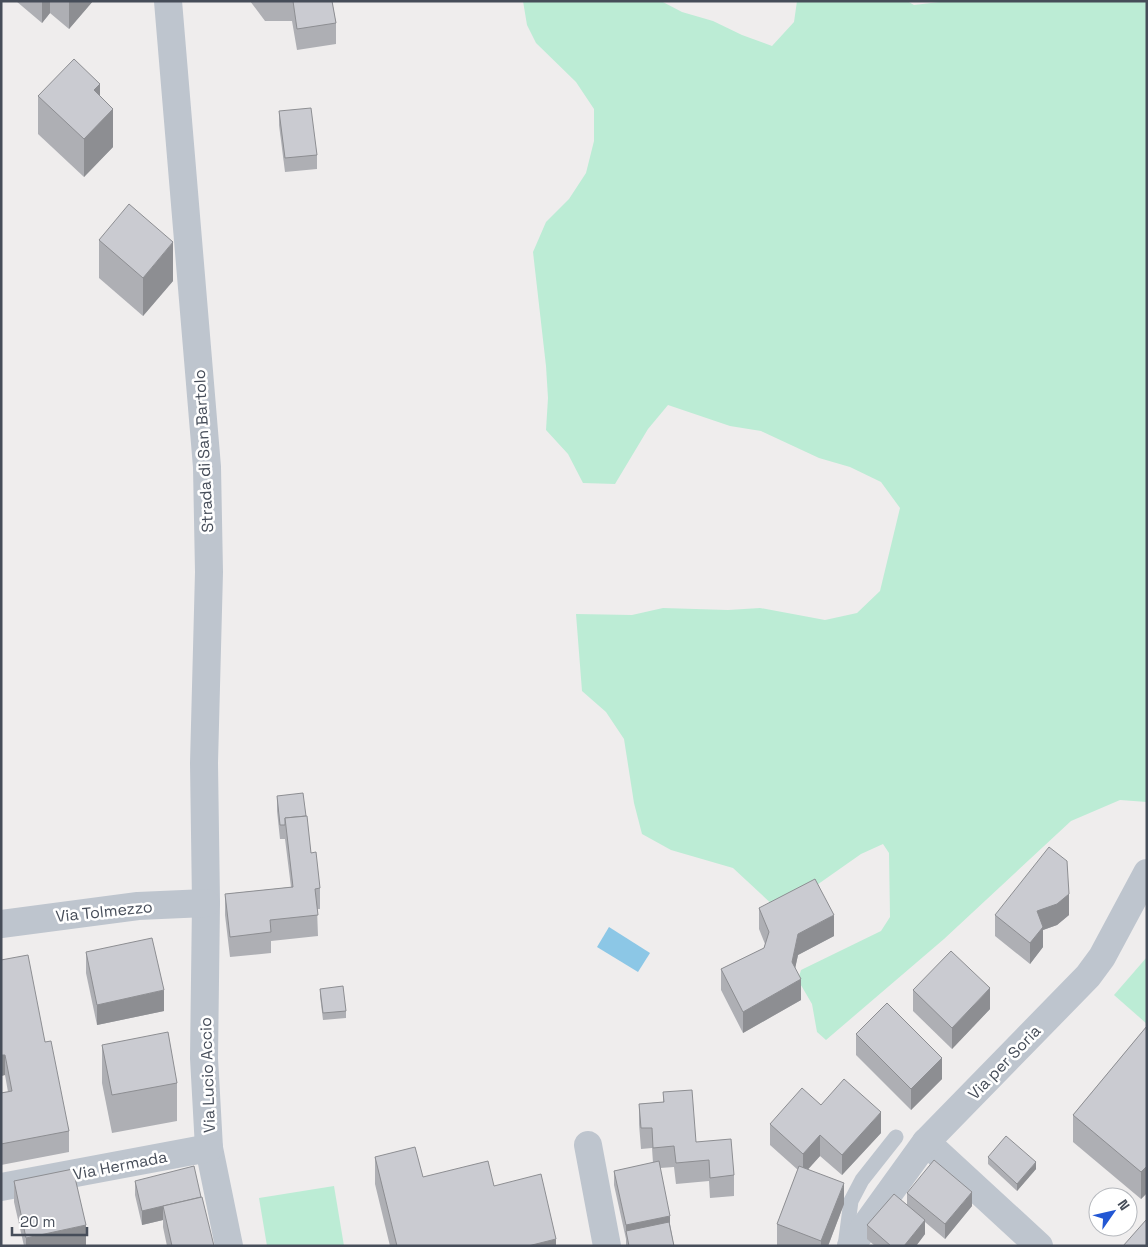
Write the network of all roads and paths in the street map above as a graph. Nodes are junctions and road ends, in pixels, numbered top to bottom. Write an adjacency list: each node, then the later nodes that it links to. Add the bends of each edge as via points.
1 (168, 1): 3 (street, Strada di San Bartolo, via 207,467)
2 (1147, 872): 6 (street, Via per Soria, via 1102,957 1088,976)
3 (206, 903): 4 (street, Via Tolmezzo, via 138,906); 8 (street, Via Lucio Accio, via 204,1058)
4 (1, 924)
5 (896, 1137): 12 (lane, via 862,1180 851,1201)
6 (926, 1142): 13 (street, Via per Soria); 14 (street)
7 (588, 1144): 11 (street)
8 (210, 1148): 9 (street, Via Hermada); 10 (street, Via Lucio Accio)
9 (1, 1187)
10 (229, 1246)
11 (607, 1246)
12 (845, 1246)
13 (851, 1246)
14 (1039, 1246)

